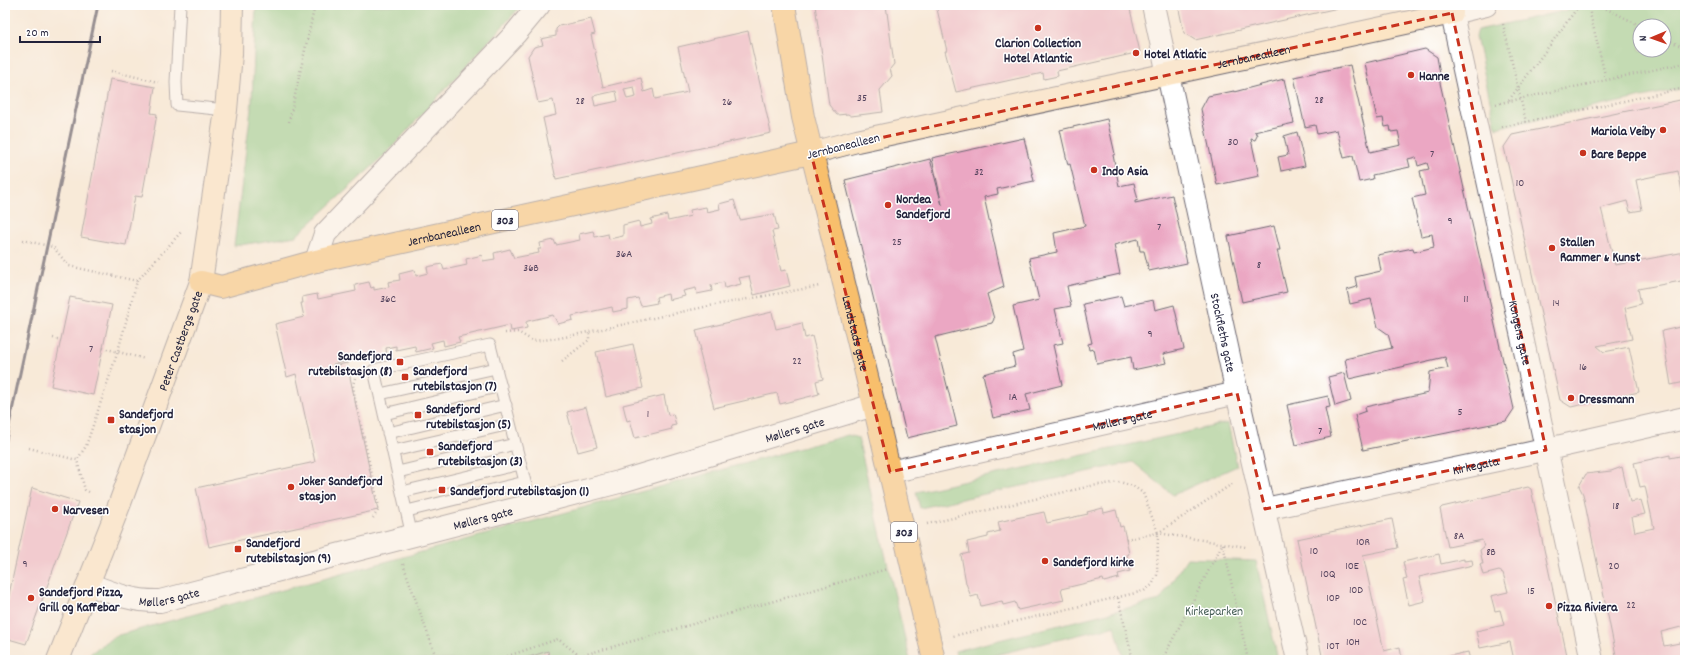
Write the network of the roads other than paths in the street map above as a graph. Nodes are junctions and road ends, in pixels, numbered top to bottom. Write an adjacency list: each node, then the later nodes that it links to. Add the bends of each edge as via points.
1 (180, 5): 9 (lane, via 177,105)
2 (232, 5): 9 (street, Peter Castbergs gate, via 232,54)
3 (539, 5): 11 (street, via 325,234)
4 (784, 5): 10 (main road, Landstads gate / 303)
5 (1153, 5): 8 (street, Stockfleths gate)
6 (1486, 5): 7 (street, Jernbanealleen)
7 (1451, 9): 8 (street, Jernbanealleen); 24 (street, Kongens gate)
8 (1168, 75): 10 (street, Jernbanealleen, via 856,141); 15 (street, Stockfleths gate)
9 (226, 110): 12 (street, Peter Castbergs gate)
10 (811, 153): 11 (main road, Jernbanealleen / 303); 18 (main road, Landstads gate / 303)
11 (316, 261): 12 (main road, Jernbanealleen / 303, via 221,287)
12 (201, 282): 35 (street, Peter Castbergs gate)
13 (496, 368): 14 (lane); 16 (lane); 16 (lane, via 490,345 374,370)
14 (501, 386): 17 (lane); 19 (lane)
15 (1237, 393): 28 (street, Møllers gate); 32 (street, Stockfleths gate)
16 (380, 394): 19 (lane)
17 (506, 405): 21 (lane); 22 (lane)
18 (874, 405): 28 (main road, Landstads gate / 303); 31 (street, Møllers gate, via 619,482)
19 (384, 414): 22 (lane)
20 (1685, 418): 24 (street, Kirkegata)
21 (510, 424): 23 (lane); 25 (lane)
22 (388, 433): 25 (lane)
23 (515, 444): 26 (lane); 27 (lane)
24 (1546, 450): 32 (street, Kirkegata); 39 (street, Kongens gate)
25 (393, 451): 27 (lane)
26 (520, 464): 29 (lane); 30 (lane)
27 (398, 472): 30 (lane)
28 (890, 472): 37 (main road, Landstads gate / 303)
29 (525, 482): 31 (lane); 33 (lane)
30 (402, 492): 33 (lane)
31 (531, 505): 34 (street, Møllers gate)
32 (1265, 509): 38 (street, Stockfleths gate)
33 (407, 511): 34 (lane)
34 (412, 536): 35 (street, Møllers gate, via 160,600 145,602 127,598)
35 (88, 584): 36 (street, Peter Castbergs gate)
36 (58, 660)
37 (934, 660)
38 (1298, 660)
39 (1592, 660)

